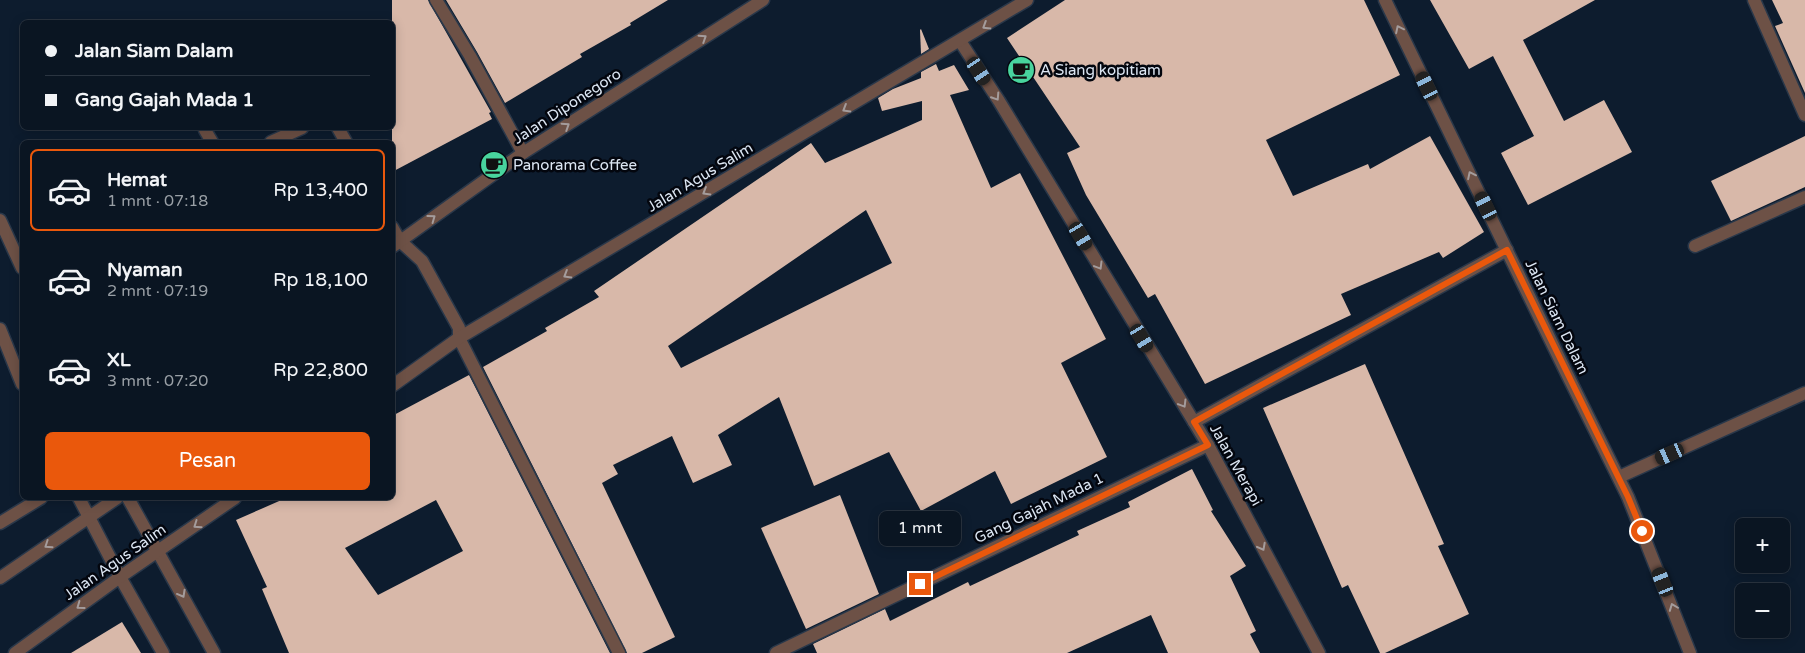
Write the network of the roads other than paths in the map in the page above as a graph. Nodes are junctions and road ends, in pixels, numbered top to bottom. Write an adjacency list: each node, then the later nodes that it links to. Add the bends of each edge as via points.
1 (436, 0): 12 (street)
2 (763, 0): 12 (street, Jalan Diponegoro, one-way to 2)
3 (1027, 0): 6 (street, Jalan Agus Salim, one-way to 6)
4 (1385, 0): 17 (street, Jalan Siam Dalam, one-way to 4)
5 (1754, 0): 7 (street)
6 (960, 42): 20 (street, Jalan Agus Salim, one-way to 20); 24 (street, Jalan Merapi, one-way to 24)
7 (1805, 115)
8 (205, 130): 10 (street)
9 (298, 130): 11 (street)
10 (211, 140)
11 (275, 140)
12 (523, 153): 15 (street, Jalan Diponegoro, one-way to 12)
13 (1805, 197): 16 (street)
14 (0, 220): 18 (street)
15 (396, 244): 20 (street, via 422,261)
16 (1695, 246)
17 (1507, 250): 24 (street); 26 (street, Jalan Siam Dalam)
18 (20, 264)
19 (0, 329): 21 (street)
20 (460, 333): 22 (street, Jalan Agus Salim); 40 (street)
21 (20, 379)
22 (395, 384)
23 (1805, 393): 26 (street)
24 (1194, 422): 25 (street, Jalan Merapi)
25 (1208, 445): 41 (street, Gang Gajah Mada 1); 42 (street, Jalan Merapi, one-way to 42)
26 (1619, 477): 43 (street, Jalan Siam Dalam, one-way to 26)
27 (38, 500): 33 (street)
28 (80, 500): 32 (street)
29 (114, 500): 32 (street)
30 (129, 500): 34 (street)
31 (232, 500): 34 (street, Jalan Agus Salim, one-way to 34)
32 (88, 518): 35 (street); 36 (street, one-way to 36)
33 (0, 523)
34 (158, 552): 35 (street, Jalan Agus Salim); 39 (street, one-way to 39)
35 (120, 577): 37 (street, Jalan Agus Salim, one-way to 37); 38 (street)
36 (0, 578)
37 (15, 653)
38 (163, 653)
39 (214, 653)
40 (619, 653)
41 (776, 653)
42 (1319, 653)
43 (1690, 653)

